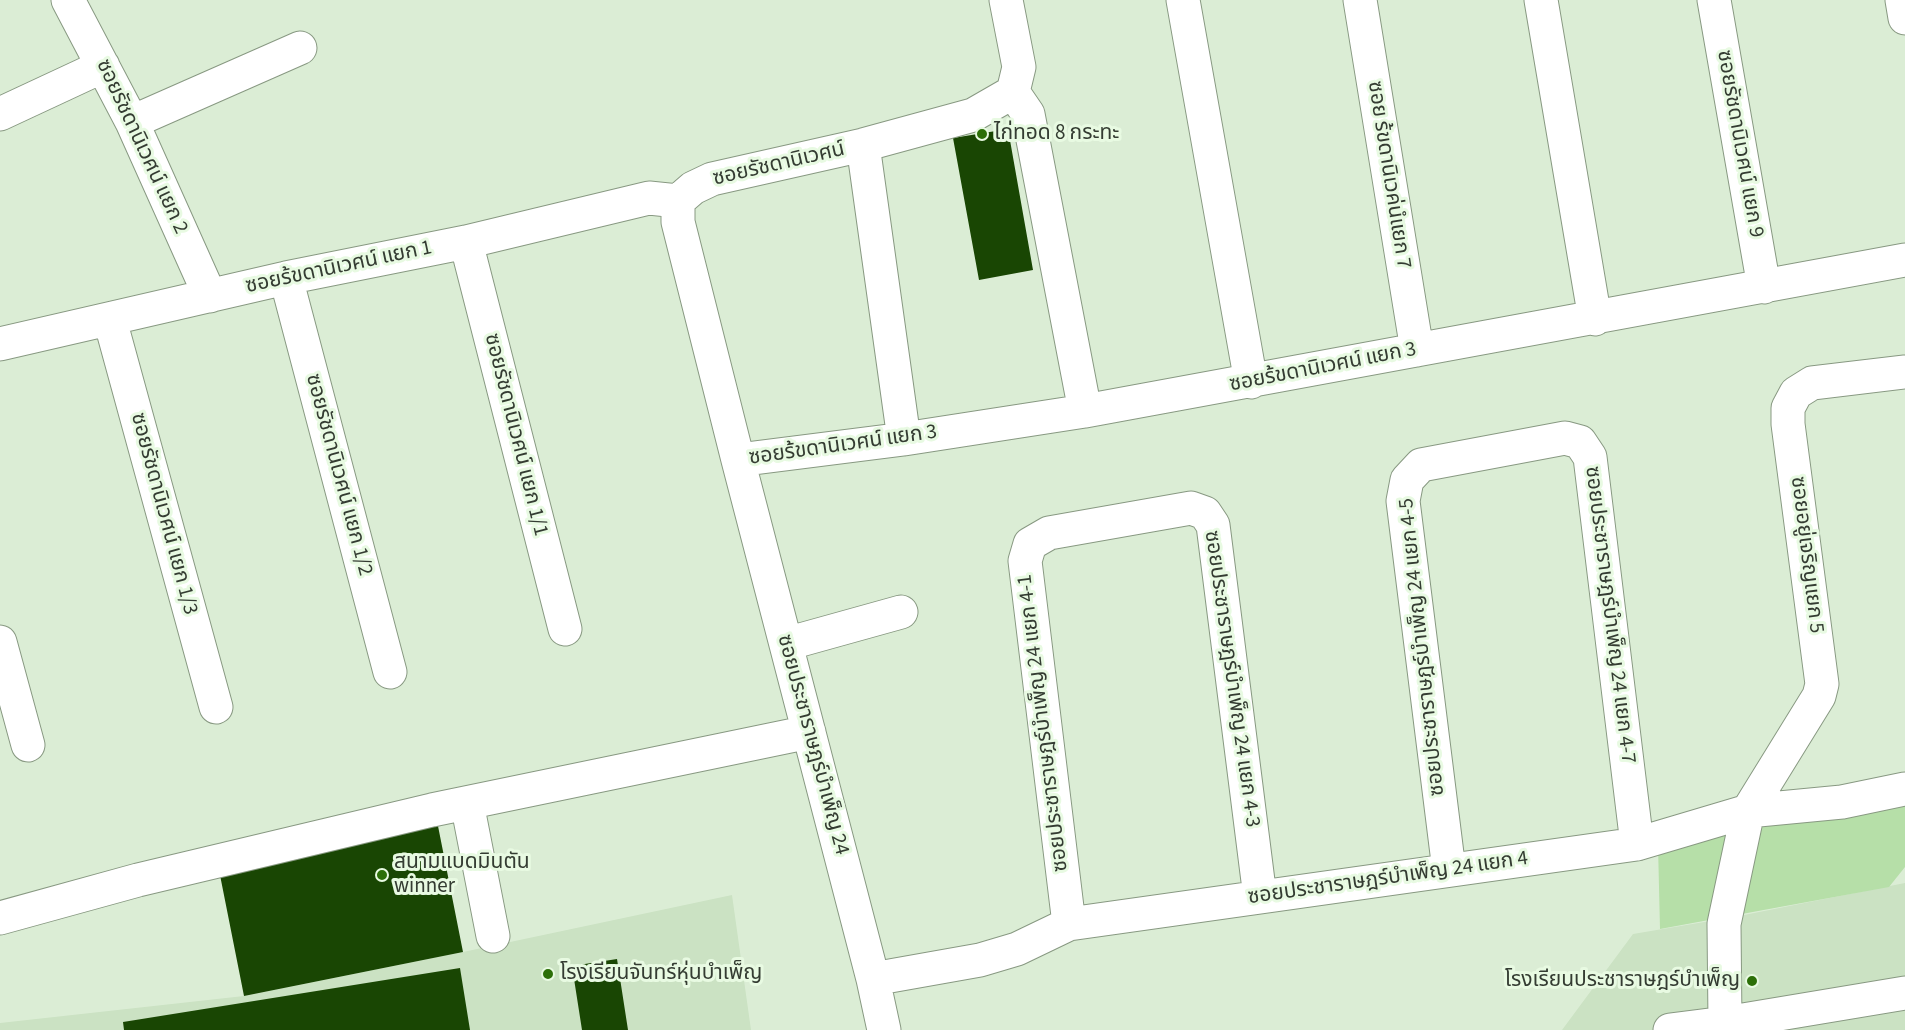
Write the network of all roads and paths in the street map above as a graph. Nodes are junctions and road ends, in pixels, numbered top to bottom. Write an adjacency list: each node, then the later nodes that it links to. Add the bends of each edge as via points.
1 (68, 0): 10 (street, ซอยรัชดานิเวศน์ แยก 2)
2 (1006, 0): 11 (street, via 1018,67)
3 (1183, 0): 26 (street)
4 (1360, 0): 24 (street, ซอย ร้ขดานิเวค่นํแยก 7)
5 (1541, 0): 21 (street)
6 (1714, 0): 19 (street, ซอยรัชดานิเวศน์ แยก 9)
7 (1902, 0): 8 (street)
8 (1905, 18)
9 (300, 48): 13 (street)
10 (103, 66): 12 (street); 13 (street, ซอยรัชดานิเวศน์ แยก 2)
11 (1013, 92): 14 (street, ซอยรัชดานิเวศน์, via 973,115); 27 (street, via 1028,114)
12 (0, 114)
13 (132, 122): 20 (street, ซอยรัชดานิเวศน์ แยก 2)
14 (863, 145): 15 (street, ซอยรัชดานิเวศน์, via 712,178); 28 (street)
15 (678, 201): 16 (street, ซอยร้ขดานิเวศน์ แยก 1, via 649,198); 30 (street, via 678,222)
16 (466, 242): 18 (street, ซอยร้ขดานิเวศน์ แยก 1); 33 (street, ซอยรัชดานิเวศน์ แยก 1/1)
17 (1905, 260): 19 (street, ซอยร้ขดานิเวศน์ แยก 3)
18 (286, 278): 20 (street, ซอยร้ขดานิเวศน์ แยก 1); 36 (street, ซอยรัชดานิเวศน์ แยก 1/2)
19 (1764, 287): 21 (street, ซอยร้ขดานิเวศน์ แยก 3)
20 (210, 296): 22 (street, ซอยร้ขดานิเวศน์ แยก 1)
21 (1595, 319): 24 (street, ซอยร้ขดานิเวศน์ แยก 3)
22 (110, 320): 23 (street, ซอยร้ขดานิเวศน์ แยก 1); 37 (street, ซอยรัชดานิเวศน์ แยก 1/3)
23 (0, 344)
24 (1417, 350): 26 (street, ซอยร้ขดานิเวศน์ แยก 3)
25 (1905, 372): 42 (street, ซอยอยู่เจริญแยก 5, via 1812,383 1796,393 1788,408 1822,684 1819,696)
26 (1251, 382): 27 (street, ซอยร้ขดานิเวศน์ แยก 3)
27 (1085, 411): 28 (street, ซอยร้ขดานิเวศน์ แยก 3)
28 (904, 439): 30 (street, ซอยร้ขดานิเวศน์ แยก 3)
29 (1493, 452): 43 (street, ซอยประชาราษฎร์บำเพ็ญ 24 แยก 4-7, via 1565,438 1580,442 1590,457); 44 (street, ซอยประชาราษฎร์บำเพ็ญ 24 แยก 4-5, via 1421,465 1407,480 1403,501)
30 (738, 460): 35 (street, ซอยประชาราษฎร์บำเพ็ญ 24)
31 (1120, 521): 45 (street, ซอยประชาราษฎร์บำเพ็ญ 24 แยก 4-3, via 1191,508 1205,513 1213,525); 47 (street, ซอยประชาราษฎร์บำเพ็ญ 24 แยก 4-1, via 1049,533 1030,544 1025,561)
32 (901, 612): 35 (street)
33 (565, 629)
34 (0, 642): 39 (street)
35 (786, 644): 38 (street, ซอยประชาราษฎร์บำเพ็ญ 24)
36 (390, 672)
37 (216, 707)
38 (809, 732): 41 (street); 49 (street, ซอยประชาราษฎร์บำเพ็ญ 24)
39 (28, 745)
40 (1905, 789): 42 (street, ซอยประชาราษฎร์บำเพ็ญ 24 แยก 4, via 1842,802)
41 (468, 803): 46 (street, via 138,880); 48 (street)
42 (1748, 811): 43 (street, ซอยประชาราษฎร์บำเพ็ญ 24 แยก 4); 51 (street, ซอยอยู่เจริญแยก 5, via 1724,924)
43 (1637, 844): 44 (street, ซอยประชาราษฎร์บำเพ็ญ 24 แยก 4)
44 (1449, 870): 45 (street, ซอยประชาราษฎร์บำเพ็ญ 24 แยก 4)
45 (1260, 897): 47 (street, ซอยประชาราษฎร์บำเพ็ญ 24 แยก 4)
46 (0, 918)
47 (1069, 924): 49 (street, ซอยประชาราษฎร์บำเพ็ญ 24 แยก 4, via 1017,949 980,960)
48 (493, 936)
49 (873, 979): 52 (street, ซอยประชาราษฎร์บำเพ็ญ 24)
50 (1905, 993): 51 (street)
51 (1725, 1023): 53 (street)
52 (884, 1030)
53 (1670, 1030)

